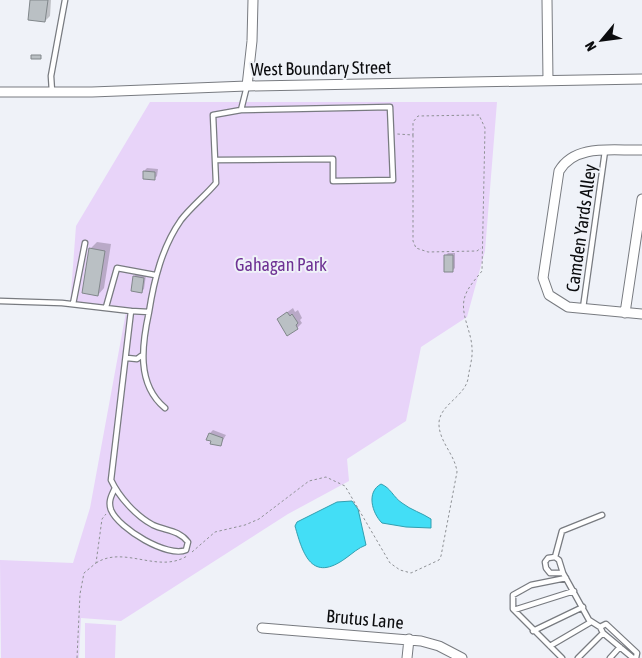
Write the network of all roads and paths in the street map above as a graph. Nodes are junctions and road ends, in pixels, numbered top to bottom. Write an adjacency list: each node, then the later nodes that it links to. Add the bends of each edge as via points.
1 (65, 0): 8 (lane, via 51,76)
2 (252, 0): 6 (street)
3 (547, 0): 5 (street)
4 (642, 78): 5 (street, West Boundary Street)
5 (548, 80): 6 (street, West Boundary Street)
6 (247, 86): 8 (street, West Boundary Street); 9 (lane)
7 (0, 92): 8 (street, West Boundary Street)
8 (52, 92)
9 (241, 110): 10 (lane, via 390,107); 14 (lane, via 213,115)
10 (391, 134): 11 (path); 14 (lane, via 393,180 333,181 332,159)
11 (413, 135): 18 (path, via 413,241 416,248 428,252 477,251); 18 (path, via 413,122 418,116 479,115 482,118 485,128)
12 (642, 150): 13 (street)
13 (605, 151): 23 (lane, Camden Yards Alley); 23 (street, via 582,152 567,160 559,171 544,269 549,295 560,304)
14 (215, 160): 19 (lane, via 216,183 181,221)
15 (642, 199): 17 (street)
16 (84, 242): 21 (lane)
17 (639, 242): 26 (street)
18 (482, 248): 35 (path, via 482,271 464,300 472,349 466,386 447,407 440,421 441,437 457,472 445,544 439,560 411,573 390,563 345,486 326,477 309,481 252,522 215,532 180,560 153,562 112,556)
19 (155, 275): 22 (lane, via 116,268); 25 (lane)
20 (0, 301): 21 (lane)
21 (73, 304): 22 (lane)
22 (106, 307): 24 (lane)
23 (583, 308): 26 (street)
24 (131, 311): 25 (lane); 29 (lane)
25 (149, 312): 28 (lane)
26 (625, 313): 27 (street)
27 (642, 314)
28 (141, 356): 29 (lane); 30 (lane, via 152,393)
29 (126, 358): 31 (lane, via 111,472)
30 (165, 408)
31 (115, 488): 32 (lane, via 110,498); 32 (lane, via 129,506 152,525 184,537 188,542 186,550 180,552 154,544 130,532)
32 (110, 510): 35 (path, via 102,519)
33 (602, 515): 34 (lane, via 562,531)
34 (555, 557): 36 (lane); 36 (lane, via 545,562 546,568 550,573)
35 (96, 563): 49 (path, via 84,573)
36 (563, 573): 37 (lane)
37 (566, 578): 38 (lane); 40 (lane, via 531,585 513,595)
38 (574, 591): 39 (lane); 40 (lane)
39 (583, 607): 41 (lane); 44 (lane)
40 (514, 610): 44 (lane)
41 (592, 622): 42 (lane); 47 (lane)
42 (600, 627): 45 (lane); 55 (lane, via 606,624 637,653)
43 (262, 628): 46 (street, Brutus Lane)
44 (534, 630): 47 (lane)
45 (603, 632): 48 (lane); 53 (lane)
46 (409, 639): 50 (street); 51 (street, Brutus Lane, via 439,646)
47 (550, 646): 52 (lane)
48 (620, 647): 54 (lane); 55 (lane)
49 (77, 658)
50 (407, 658)
51 (462, 658)
52 (562, 658)
53 (578, 658)
54 (610, 658)
55 (633, 658)

